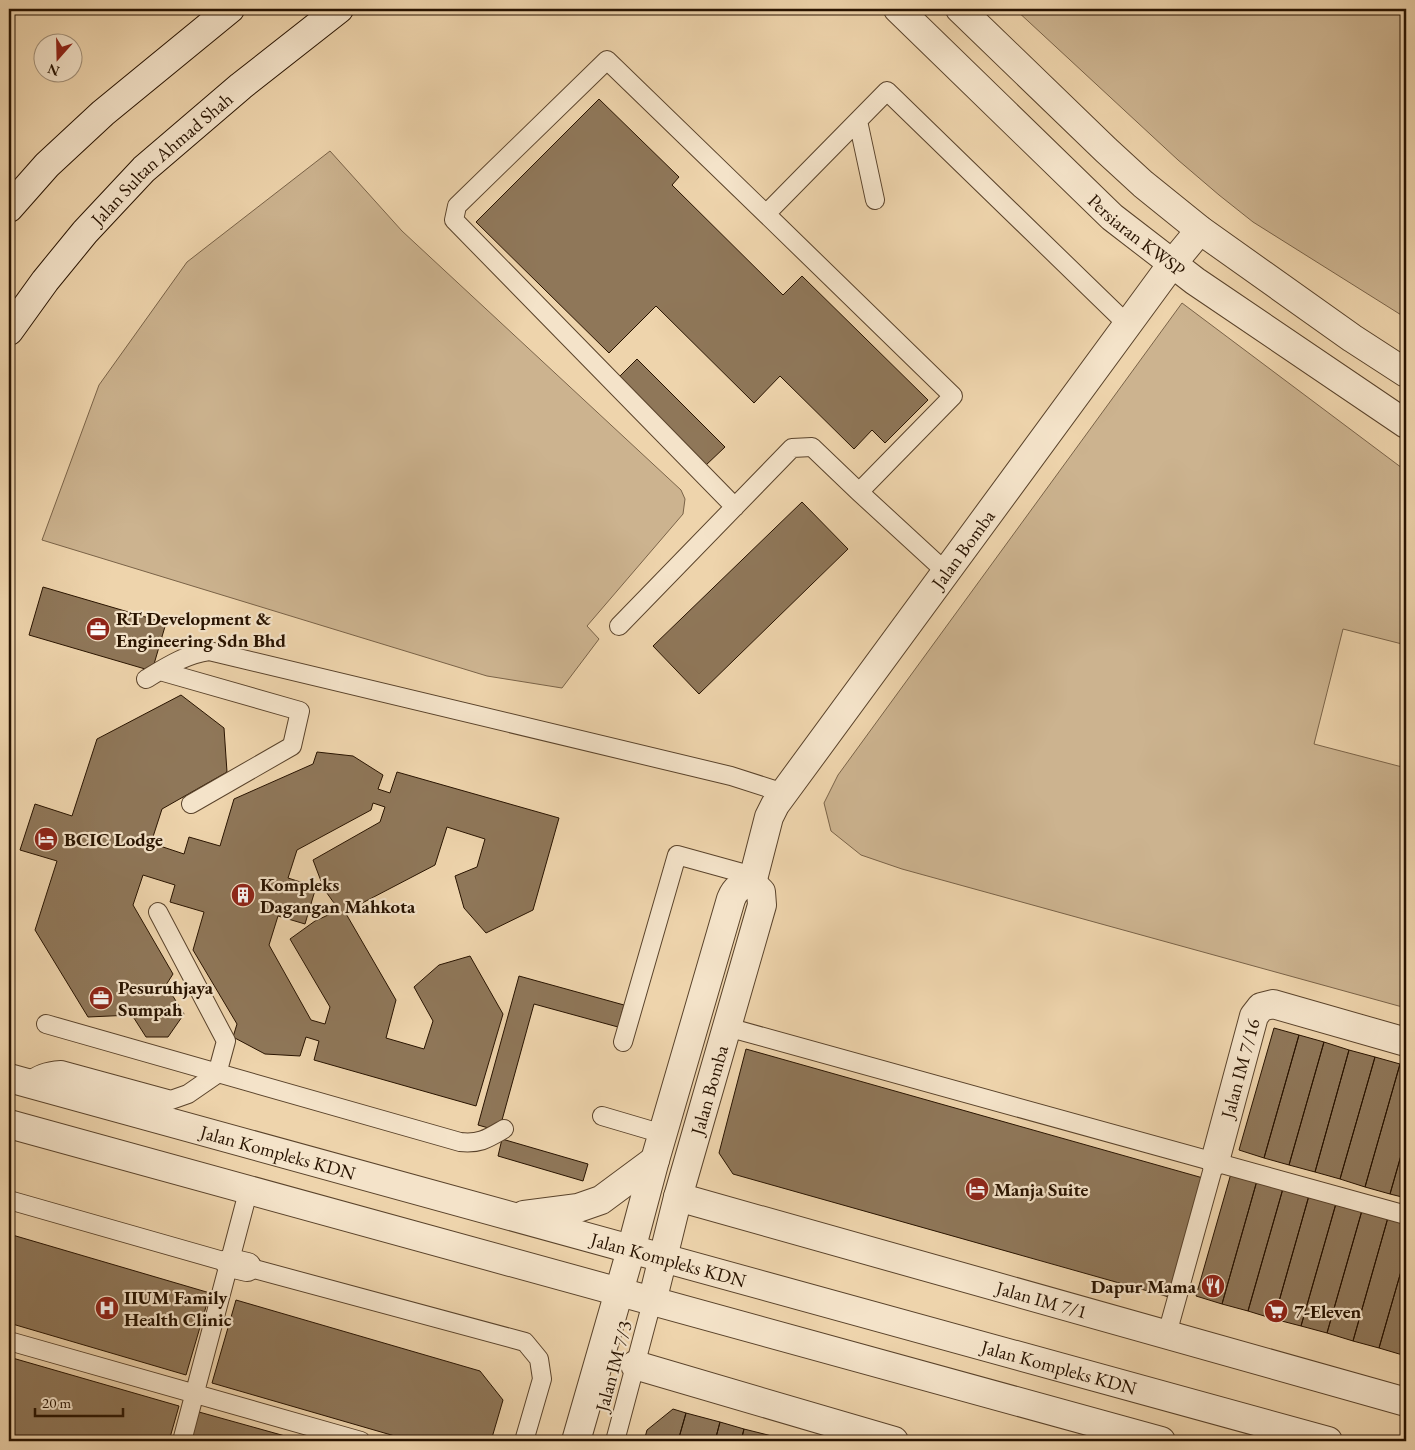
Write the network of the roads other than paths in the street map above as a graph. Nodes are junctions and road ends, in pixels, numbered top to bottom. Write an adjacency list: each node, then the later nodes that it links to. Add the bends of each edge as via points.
1 (230, 9): 7 (street, via 103,113 47,165)
2 (339, 9): 12 (street, Jalan Sultan Ahmad Shah, via 241,86 144,169 85,232)
3 (898, 9): 10 (street, Persiaran KWSP, via 1106,212)
4 (960, 9): 9 (street, via 1106,150)
5 (858, 121): 6 (lane); 8 (lane); 11 (lane, via 887,91)
6 (875, 200)
7 (9, 208)
8 (766, 214): 15 (lane, via 953,396); 16 (lane, via 607,60 457,206 454,220)
9 (1200, 230): 10 (street, Jalan Bomba); 13 (street)
10 (1172, 264): 11 (street, Jalan Bomba); 14 (street, Persiaran KWSP)
11 (1128, 325): 17 (street, Jalan Bomba)
12 (9, 332)
13 (1406, 373)
14 (1406, 424)
15 (859, 492): 16 (lane, via 812,447 792,448); 17 (lane)
16 (735, 507): 18 (lane)
17 (946, 572): 19 (street, Jalan Bomba)
18 (619, 626)
19 (784, 793): 20 (lane, via 731,776 209,651 191,655 153,675 300,710 292,746); 21 (street, Jalan Bomba, via 768,817)
20 (191, 804)
21 (752, 880): 24 (street, Jalan Bomba, via 762,892 762,904); 25 (lane, via 677,855); 32 (street, Jalan Bomba, via 735,891 731,900)
22 (158, 912): 27 (lane, via 226,1041)
23 (46, 1024): 27 (lane)
24 (727, 1027): 34 (lane); 36 (street, Jalan Bomba)
25 (623, 1042)
26 (1406, 1042): 34 (street, Jalan IM 7/16, via 1273,1004 1261,1007 1254,1016)
27 (217, 1074): 28 (lane, via 188,1094 171,1100 61,1070 47,1070); 31 (lane, via 460,1142 474,1144)
28 (18, 1080): 38 (street, Jalan Kompleks KDN)
29 (602, 1116): 32 (lane)
30 (9, 1124): 35 (street)
31 (504, 1129)
32 (663, 1134): 33 (street, Jalan Bomba)
33 (655, 1160): 38 (street, via 601,1200 578,1208); 40 (street, Jalan Bomba)
34 (1215, 1162): 39 (lane); 45 (lane)
35 (248, 1192): 42 (lane); 43 (street)
36 (678, 1196): 41 (street, Jalan Bomba); 45 (street, Jalan IM 7/1)
37 (9, 1200): 42 (lane)
38 (510, 1216): 40 (street, Jalan Kompleks KDN)
39 (1406, 1216)
40 (631, 1250): 41 (street, Jalan Kompleks KDN); 43 (street, Jalan Bomba)
41 (662, 1258): 44 (street, Jalan Bomba); 57 (street, Jalan Kompleks KDN)
42 (239, 1265): 48 (lane); 52 (lane, via 525,1342 539,1359 542,1379)
43 (618, 1292): 44 (street); 53 (street, Jalan Bomba)
44 (652, 1302): 47 (lane, Jalan IM 7/3); 56 (street)
45 (1167, 1334): 49 (street, Jalan IM 7/1)
46 (9, 1341): 48 (lane)
47 (635, 1365): 54 (lane, Jalan IM 7/3); 55 (street)
48 (195, 1393): 50 (lane); 51 (lane)
49 (1406, 1402)
50 (182, 1441)
51 (361, 1441)
52 (524, 1441)
53 (576, 1441)
54 (615, 1441)
55 (894, 1441)
56 (1161, 1441)
57 (1328, 1441)

